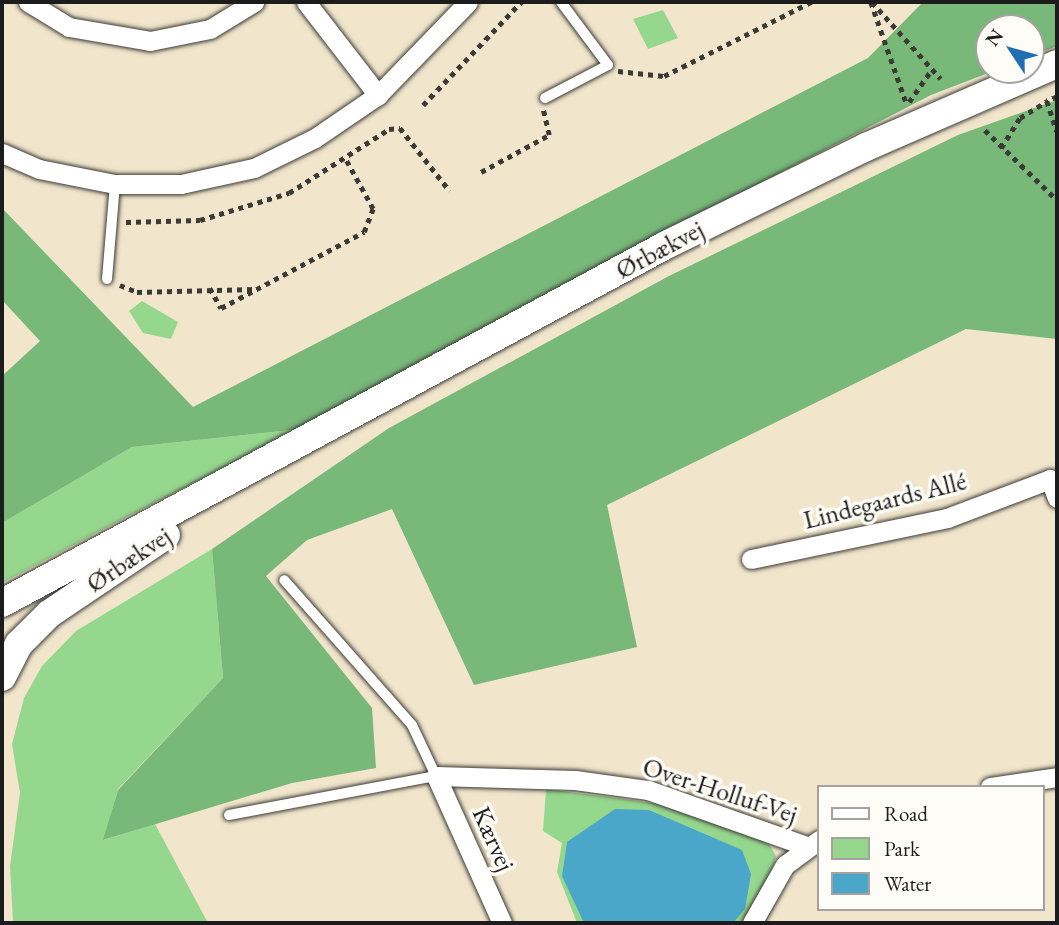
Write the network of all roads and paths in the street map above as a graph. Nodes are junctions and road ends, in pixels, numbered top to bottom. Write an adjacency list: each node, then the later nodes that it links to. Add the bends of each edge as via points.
1 (28, 2): 2 (street, via 69,27 150,41 210,29)
2 (254, 2)
3 (306, 2): 13 (street)
4 (468, 2): 13 (street)
5 (521, 2): 17 (path)
6 (561, 2): 10 (lane)
7 (811, 2): 10 (path, via 664,76 625,76)
8 (871, 2): 11 (path); 18 (path)
9 (1057, 64): 33 (main road, Ørbækvej, via 866,147 666,246)
10 (608, 65): 15 (lane)
11 (931, 71): 12 (path); 18 (path)
12 (941, 79)
13 (378, 95): 26 (street, via 315,138 254,168 181,184)
14 (1057, 97): 16 (path)
15 (545, 98): 25 (path, via 542,119 549,135)
16 (1047, 101): 21 (path); 22 (path, via 1020,118)
17 (423, 104)
18 (908, 104): 19 (path)
19 (897, 111)
20 (985, 130): 22 (path)
21 (1057, 131)
22 (1001, 148): 28 (path)
23 (2, 153): 26 (street, via 39,169)
24 (346, 160): 27 (path, via 400,128); 29 (path, via 289,193 200,220); 32 (path, via 372,205 364,232)
25 (481, 172)
26 (115, 184): 29 (lane)
27 (450, 191)
28 (1057, 200)
29 (111, 221): 30 (lane)
30 (107, 279): 31 (path, via 137,292)
31 (210, 288): 32 (path); 32 (path, via 221,308)
32 (257, 289)
33 (275, 461): 37 (main road, Ørbækvej); 38 (main road, Ørbækvej, via 49,614 19,644)
34 (1057, 498): 35 (street, Lindegaards Allé, via 1050,479 947,518)
35 (751, 559)
36 (284, 580): 39 (lane, via 412,726)
37 (2, 603)
38 (2, 677)
39 (436, 776): 42 (lane); 43 (street, Over-Holluf-Vej, via 575,780 648,790); 44 (street, Kærvej)
40 (1057, 777): 41 (street)
41 (1003, 785)
42 (229, 815)
43 (812, 843): 45 (street, via 785,865)
44 (502, 923)
45 (752, 923)

